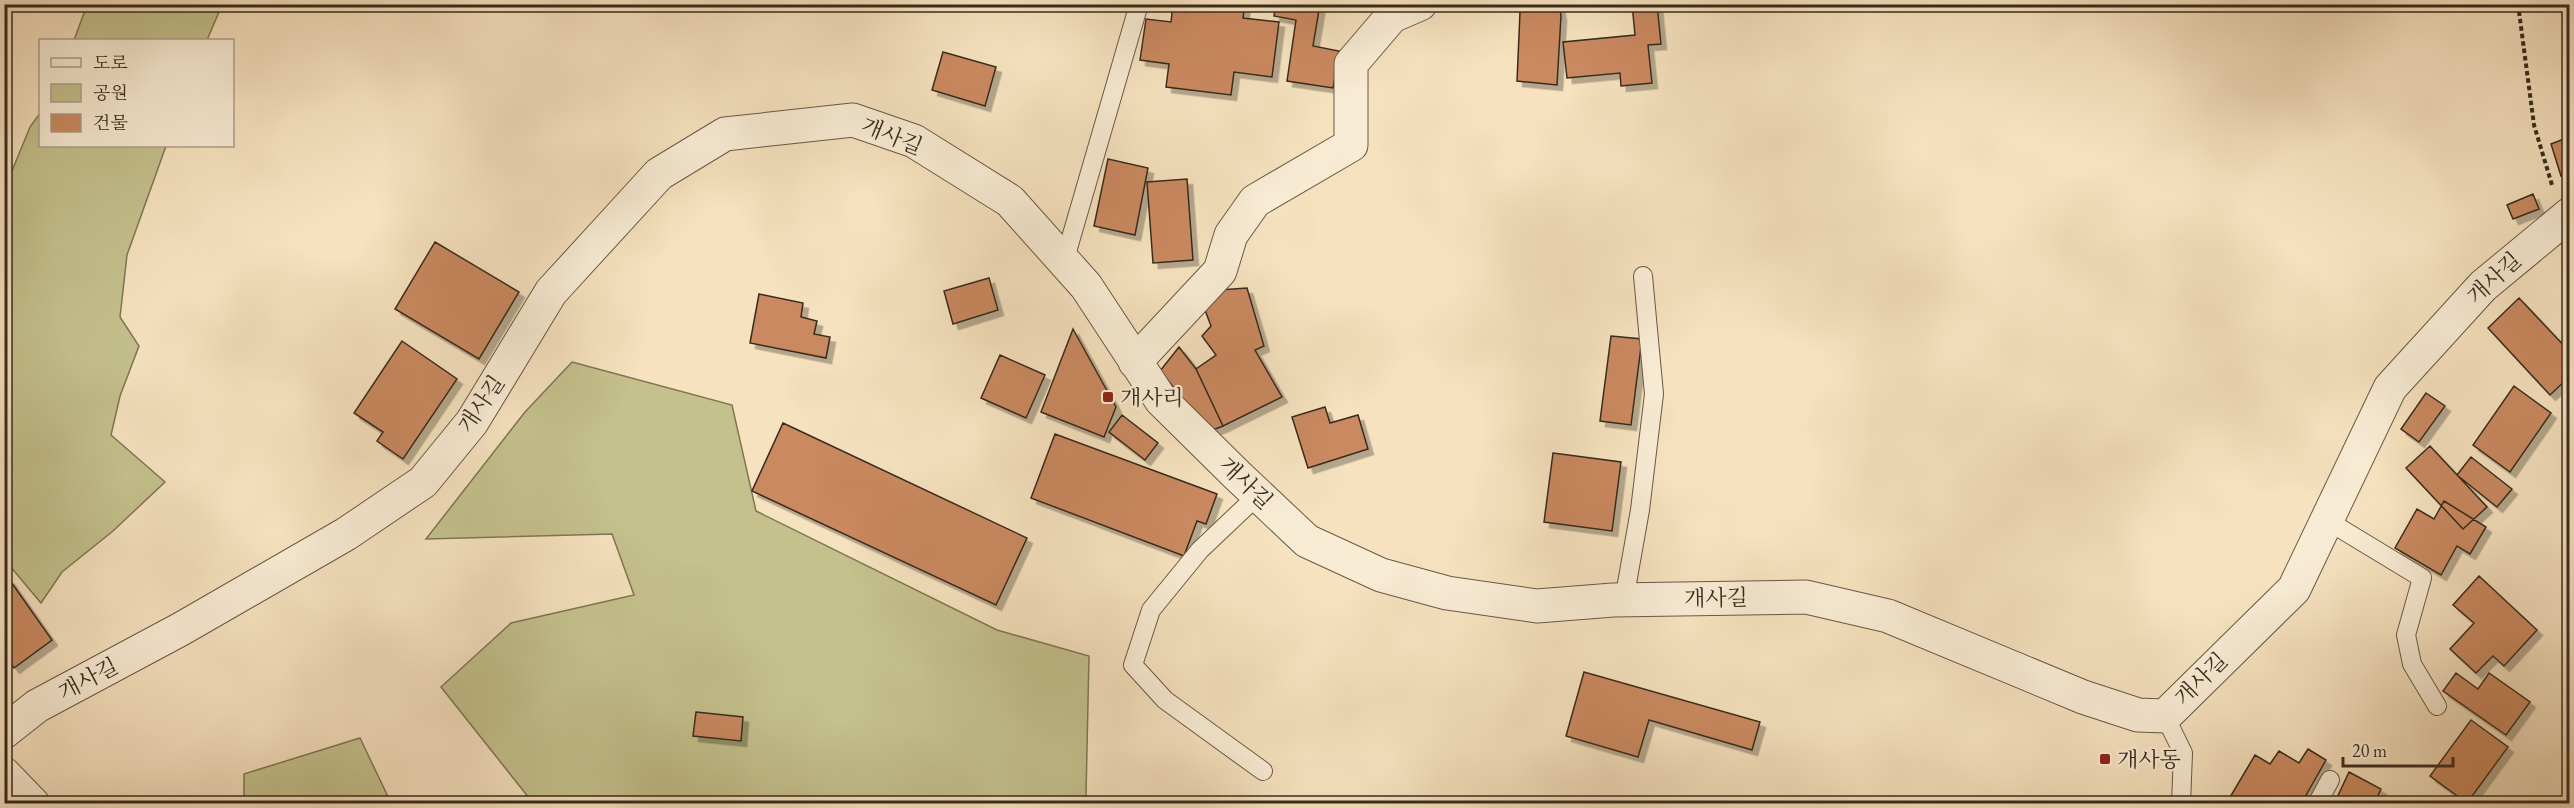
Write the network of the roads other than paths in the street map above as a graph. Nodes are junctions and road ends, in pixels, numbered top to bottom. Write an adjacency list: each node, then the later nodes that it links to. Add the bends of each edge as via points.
1 (1139, 4): 4 (lane)
2 (1420, 4): 6 (street, via 1392,16 1351,64 1351,145 1255,201 1231,235 1220,271)
3 (2566, 216): 8 (street, 개사길, via 2482,286 2390,388)
4 (1064, 262): 6 (street, 개사길, via 1086,286); 12 (street, 개사길, via 1010,201 914,141 853,120 725,134 659,174 551,292 472,422 423,482 346,534 37,706)
5 (1643, 276): 9 (lane, via 1654,394)
6 (1135, 362): 7 (street, 개사길, via 1161,400)
7 (1258, 495): 9 (street, 개사길, via 1307,541 1381,575 1446,593 1537,606); 13 (lane, via 1200,550 1151,610 1133,665 1165,700)
8 (2328, 521): 10 (lane, via 2422,578 2406,635 2412,664); 11 (street, 개사길, via 2294,589)
9 (1624, 600): 11 (street, 개사길, via 1806,597 1888,616 2083,697 2138,715)
10 (2437, 706)
11 (2165, 716): 17 (lane, via 2183,753)
12 (4, 732)
13 (1263, 771)
14 (4, 774): 16 (street)
15 (2330, 780): 18 (lane)
16 (33, 804)
17 (2181, 804)
18 (2317, 804)

